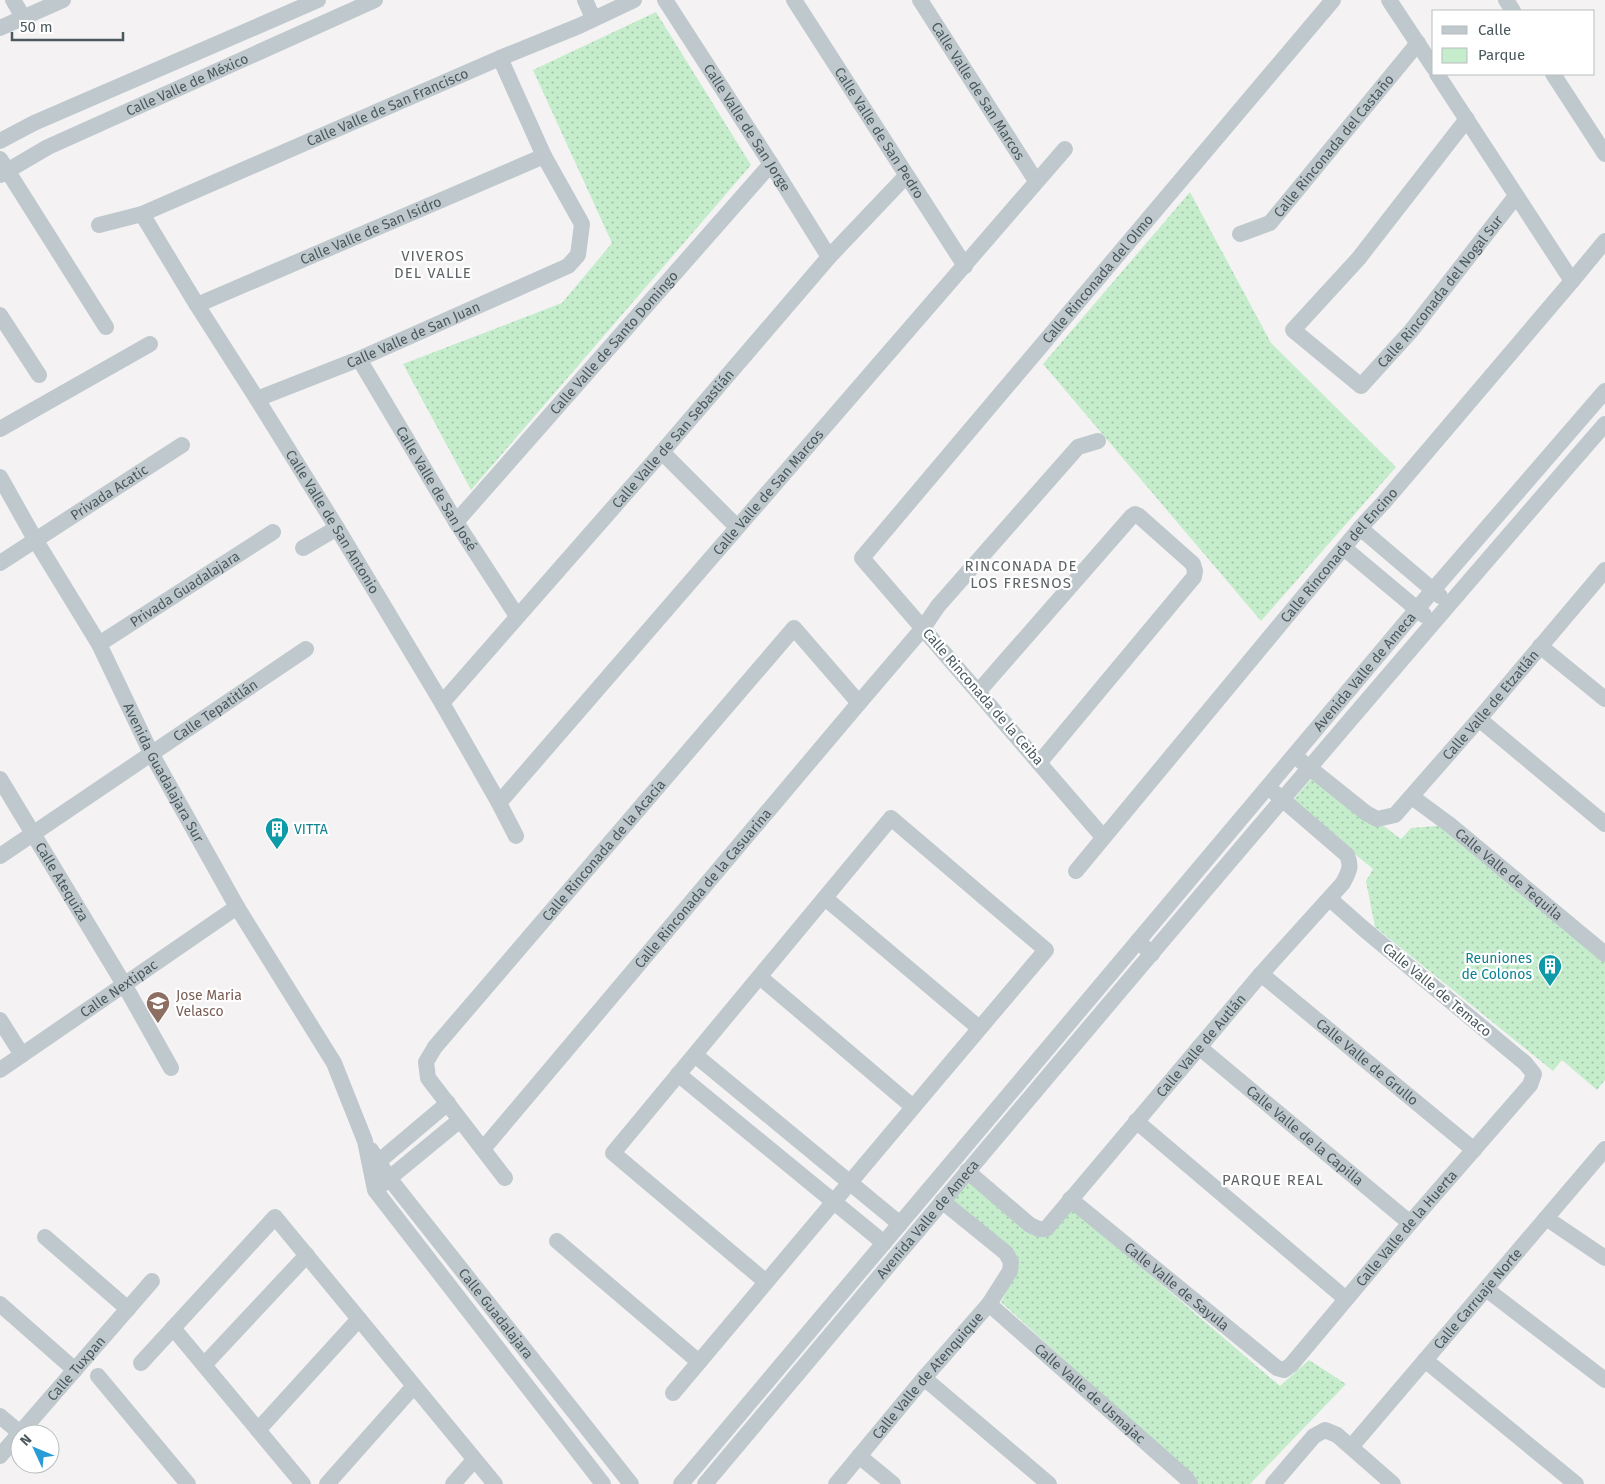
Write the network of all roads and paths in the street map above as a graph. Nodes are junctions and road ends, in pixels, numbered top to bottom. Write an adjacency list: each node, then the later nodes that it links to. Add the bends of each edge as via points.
1 (13, 0): 13 (street)
2 (63, 0): 13 (street)
3 (318, 0): 22 (street, Calle Valle de México, via 34,123)
4 (375, 0): 27 (street, Calle Valle de México)
5 (585, 0): 14 (street)
6 (634, 0): 12 (street, Calle Valle de San Francisco)
7 (665, 0): 26 (street, Calle Valle de San Jorge)
8 (794, 0): 28 (street, Calle Valle de San Pedro)
9 (920, 0): 29 (street, Calle Valle de San Marcos)
10 (1333, 0): 60 (street, Calle Rinconada del Olmo)
11 (1389, 0): 16 (street)
12 (611, 5): 14 (street, Calle Valle de San Francisco)
13 (23, 17): 15 (street)
14 (593, 18): 17 (street, Calle Valle de San Francisco)
15 (0, 28)
16 (1418, 43): 18 (street); 33 (street, Calle Rinconada del Castaño, via 1270,223)
17 (500, 58): 25 (street); 31 (street, Calle Valle de San Francisco)
18 (1432, 65)
19 (1438, 75): 21 (street)
20 (1555, 75): 24 (street)
21 (1467, 119): 30 (street); 30 (street, Calle Rinconada del Nogal Sur, via 1359,258 1293,330 1361,386 1411,331)
22 (0, 141)
23 (1065, 149): 29 (street, Calle Valle de San Marcos)
24 (1605, 154)
25 (544, 156): 38 (street, Calle Valle de San Isidro); 42 (street, Calle Valle de San Juan, via 582,224 578,255 568,266)
26 (772, 164): 35 (street, Calle Valle de San Jorge); 52 (street, Calle Valle de Santo Domingo)
27 (2, 168): 40 (street)
28 (906, 176): 35 (street, Calle Valle de San Sebastián); 36 (street, Calle Valle de San Pedro)
29 (1036, 181): 36 (street, Calle Valle de San Marcos)
30 (1516, 196): 37 (street)
31 (142, 214): 32 (street, Calle Valle de San Francisco); 38 (street, Calle Valle de San Antonio)
32 (99, 225)
33 (1240, 234)
34 (1605, 241): 37 (street, Calle Rinconada del Encino)
35 (829, 257): 50 (street, Calle Valle de San Sebastián)
36 (965, 266): 53 (street, Calle Valle de San Marcos)
37 (1572, 282): 55 (street, Calle Rinconada del Encino)
38 (197, 305): 45 (street, Calle Valle de San Antonio)
39 (0, 314): 43 (street)
40 (106, 327)
41 (150, 344): 47 (street)
42 (359, 359): 45 (street, Calle Valle de San Juan); 52 (street, Calle Valle de San José)
43 (39, 375)
44 (1605, 391): 63 (street, Avenida Valle de Ameca)
45 (257, 399): 54 (street, Calle Valle de San Antonio)
46 (1605, 424): 64 (street, Avenida Valle de Ameca)
47 (0, 429)
48 (1098, 441): 68 (street, Calle Rinconada de la Casuarina, via 1078,447 938,606)
49 (182, 445): 57 (street, Privada Acatic)
50 (662, 452): 53 (street); 66 (street, Calle Valle de San Sebastián)
51 (0, 477): 57 (street, Avenida Guadalajara Sur)
52 (456, 522): 66 (street, Calle Valle de San José)
53 (737, 527): 85 (street, Calle Valle de San Marcos)
54 (337, 528): 58 (street); 74 (street, Calle Valle de San Antonio)
55 (1360, 528): 59 (street, Calle Rinconada del Encino); 63 (street)
56 (273, 532): 69 (street, Privada Guadalajara)
57 (36, 541): 61 (street, Privada Acatic); 69 (street, Avenida Guadalajara Sur)
58 (303, 548)
59 (1344, 548): 65 (street); 89 (street, Calle Rinconada del Encino)
60 (862, 558): 68 (street, Calle Rinconada de la Ceiba)
61 (0, 563)
62 (1605, 570): 70 (street, Calle Valle de Etzatlán)
63 (1433, 590): 64 (street); 65 (street, Avenida Valle de Ameca)
64 (1449, 603): 67 (street, Avenida Valle de Ameca)
65 (1418, 609): 67 (street); 78 (street, Avenida Valle de Ameca)
66 (517, 616): 74 (street, Calle Valle de San Sebastián)
67 (1432, 622): 80 (street, Avenida Valle de Ameca)
68 (923, 628): 72 (street, Calle Rinconada de la Ceiba); 75 (street, Calle Rinconada de la Casuarina)
69 (98, 644): 77 (street, Avenida Guadalajara Sur)
70 (1540, 646): 73 (street); 76 (street, Calle Valle de Etzatlán)
71 (306, 649): 77 (street, Calle Tepatitlán)
72 (978, 692): 79 (street, Calle Rinconada de la Ceiba); 79 (street, via 1135,514 1193,564 1194,577)
73 (1605, 699)
74 (442, 703): 85 (street, Calle Valle de San Antonio)
75 (859, 703): 111 (street, Calle Rinconada de la Acacia, via 794,628 435,1047 426,1062 428,1078); 115 (street, Calle Rinconada de la Casuarina)
76 (1479, 718): 83 (street, Calle Valle de Etzatlán); 86 (street)
77 (151, 753): 87 (street, Calle Tepatitlán); 94 (street, Avenida Guadalajara Sur)
78 (1294, 755): 80 (street); 82 (street, Avenida Valle de Ameca)
79 (1039, 763): 89 (street, Calle Rinconada de la Ceiba)
80 (1310, 767): 83 (street, Calle Valle de Etzatlán, via 1366,814 1378,819 1395,815); 84 (street, Avenida Valle de Ameca)
81 (0, 779): 87 (street, Calle Atequiza)
82 (1268, 786): 84 (street); 95 (street, Avenida Valle de Ameca)
83 (1412, 797): 97 (street, Calle Valle de Tequila)
84 (1283, 800): 93 (street, Calle Valle de Autlán, via 1346,855 1350,863 1343,883); 96 (street, Avenida Valle de Ameca)
85 (499, 803): 88 (street, Calle Valle de San Antonio)
86 (1605, 824)
87 (33, 833): 90 (street, Calle Tepatitlán); 100 (street, Calle Atequiza)
88 (516, 836)
89 (1103, 837): 91 (street, Calle Rinconada del Encino)
90 (0, 856)
91 (1076, 871)
92 (825, 898): 99 (street); 102 (street); 102 (street, via 891,818 1046,950)
93 (1330, 898): 98 (street, Calle Valle de Autlán); 110 (street, Calle Valle de Temaco, via 1525,1063 1534,1074)
94 (237, 907): 100 (street, Calle Nextipac); 106 (street, Avenida Guadalajara Sur)
95 (1138, 940): 96 (street); 129 (street, Avenida Valle de Ameca)
96 (1152, 954): 119 (street, Avenida Valle de Ameca)
97 (1605, 954)
98 (1261, 974): 103 (street, Calle Valle de Autlán); 117 (street, Calle Valle de Grullo)
99 (760, 977): 105 (street); 112 (street)
100 (125, 986): 104 (street, Calle Nextipac); 107 (street, Calle Atequiza)
101 (0, 1020): 104 (street)
102 (979, 1028): 112 (street)
103 (1199, 1047): 114 (street, Calle Valle de Autlán); 128 (street, Calle Valle de la Capilla)
104 (22, 1055): 108 (street, Calle Nextipac)
105 (695, 1055): 109 (street); 122 (street)
106 (334, 1063): 118 (street, Calle Guadalajara)
107 (171, 1068)
108 (0, 1070)
109 (678, 1074): 126 (street); 136 (street, via 613,1153)
110 (1530, 1085): 117 (street, Calle Valle de la Huerta)
111 (448, 1103): 113 (street); 118 (street)
112 (913, 1107): 122 (street)
113 (460, 1120): 115 (street); 120 (street)
114 (1136, 1121): 124 (street, Calle Valle de Autlán); 138 (street)
115 (482, 1149): 121 (street)
116 (1605, 1149): 127 (street, Calle Carruaje Norte)
117 (1474, 1150): 128 (street, Calle Valle de la Huerta)
118 (375, 1165): 120 (street, Calle Guadalajara); 123 (street, Calle Guadalajara)
119 (967, 1171): 124 (street, Calle Valle de Autlán, via 1030,1225 1039,1229 1046,1228); 125 (street, Avenida Valle de Ameca)
120 (389, 1178): 123 (street); 155 (street, Calle Guadalajara)
121 (505, 1178)
122 (850, 1183): 126 (street); 129 (street)
123 (375, 1190): 157 (street, Calle Guadalajara)
124 (1070, 1199): 149 (street, Calle Valle de Sayula, via 1277,1368)
125 (942, 1201): 140 (street, Calle Valle de Atenquique, via 1006,1254 1011,1262 1010,1271); 174 (street, Avenida Valle de Ameca)
126 (834, 1202): 132 (street); 136 (street)
127 (1546, 1218): 134 (street); 137 (street, Calle Carruaje Norte)
128 (1410, 1223): 138 (street, Calle Valle de la Huerta)
129 (900, 1224): 132 (street, Avenida Valle de Ameca)
130 (45, 1237): 141 (street)
131 (557, 1241): 145 (street)
132 (884, 1243): 173 (street, Avenida Valle de Ameca)
133 (307, 1255): 142 (street); 143 (street, via 275,1217); 147 (street)
134 (1605, 1258)
135 (152, 1281): 141 (street, Calle Tuxpan)
136 (766, 1282): 145 (street)
137 (1486, 1289): 144 (street, Calle Carruaje Norte); 152 (street)
138 (1346, 1299): 149 (street, Calle Valle de la Huerta)
139 (0, 1304): 148 (street)
140 (988, 1304): 151 (street, Calle Valle de Atenquique); 178 (street, Calle Valle de Usmajac)
141 (128, 1309): 148 (street, Calle Tuxpan)
142 (359, 1319): 153 (street); 160 (street)
143 (173, 1328): 146 (street); 147 (street)
144 (1425, 1360): 162 (street, Calle Carruaje Norte); 181 (street)
145 (699, 1362): 154 (street)
146 (141, 1363)
147 (204, 1365): 160 (street)
148 (75, 1370): 159 (street, Calle Tuxpan)
149 (1284, 1370)
150 (98, 1376): 166 (street)
151 (924, 1378): 164 (street, Calle Valle de Atenquique); 177 (street)
152 (1605, 1380)
153 (414, 1386): 165 (street); 168 (street)
154 (674, 1392)
155 (567, 1403): 157 (street, via 561,1399 553,1400 549,1406); 172 (street, Calle Guadalajara)
156 (0, 1416): 158 (street)
157 (551, 1417): 171 (street, Calle Guadalajara)
158 (10, 1424)
159 (28, 1424)
160 (258, 1430): 167 (street)
161 (10, 1444): 163 (street, Calle Tuxpan)
162 (1350, 1447): 179 (street, via 1337,1435 1325,1430 1314,1436); 180 (street)
163 (0, 1456)
164 (859, 1456): 175 (street, Calle Valle de Atenquique); 176 (street)
165 (474, 1460): 169 (street); 170 (street)
166 (188, 1484)
167 (303, 1484)
168 (327, 1484)
169 (452, 1484)
170 (495, 1484)
171 (603, 1484)
172 (631, 1484)
173 (682, 1484)
174 (705, 1484)
175 (836, 1484)
176 (893, 1484)
177 (1049, 1484)
178 (1190, 1484)
179 (1273, 1484)
180 (1393, 1484)
181 (1576, 1484)

